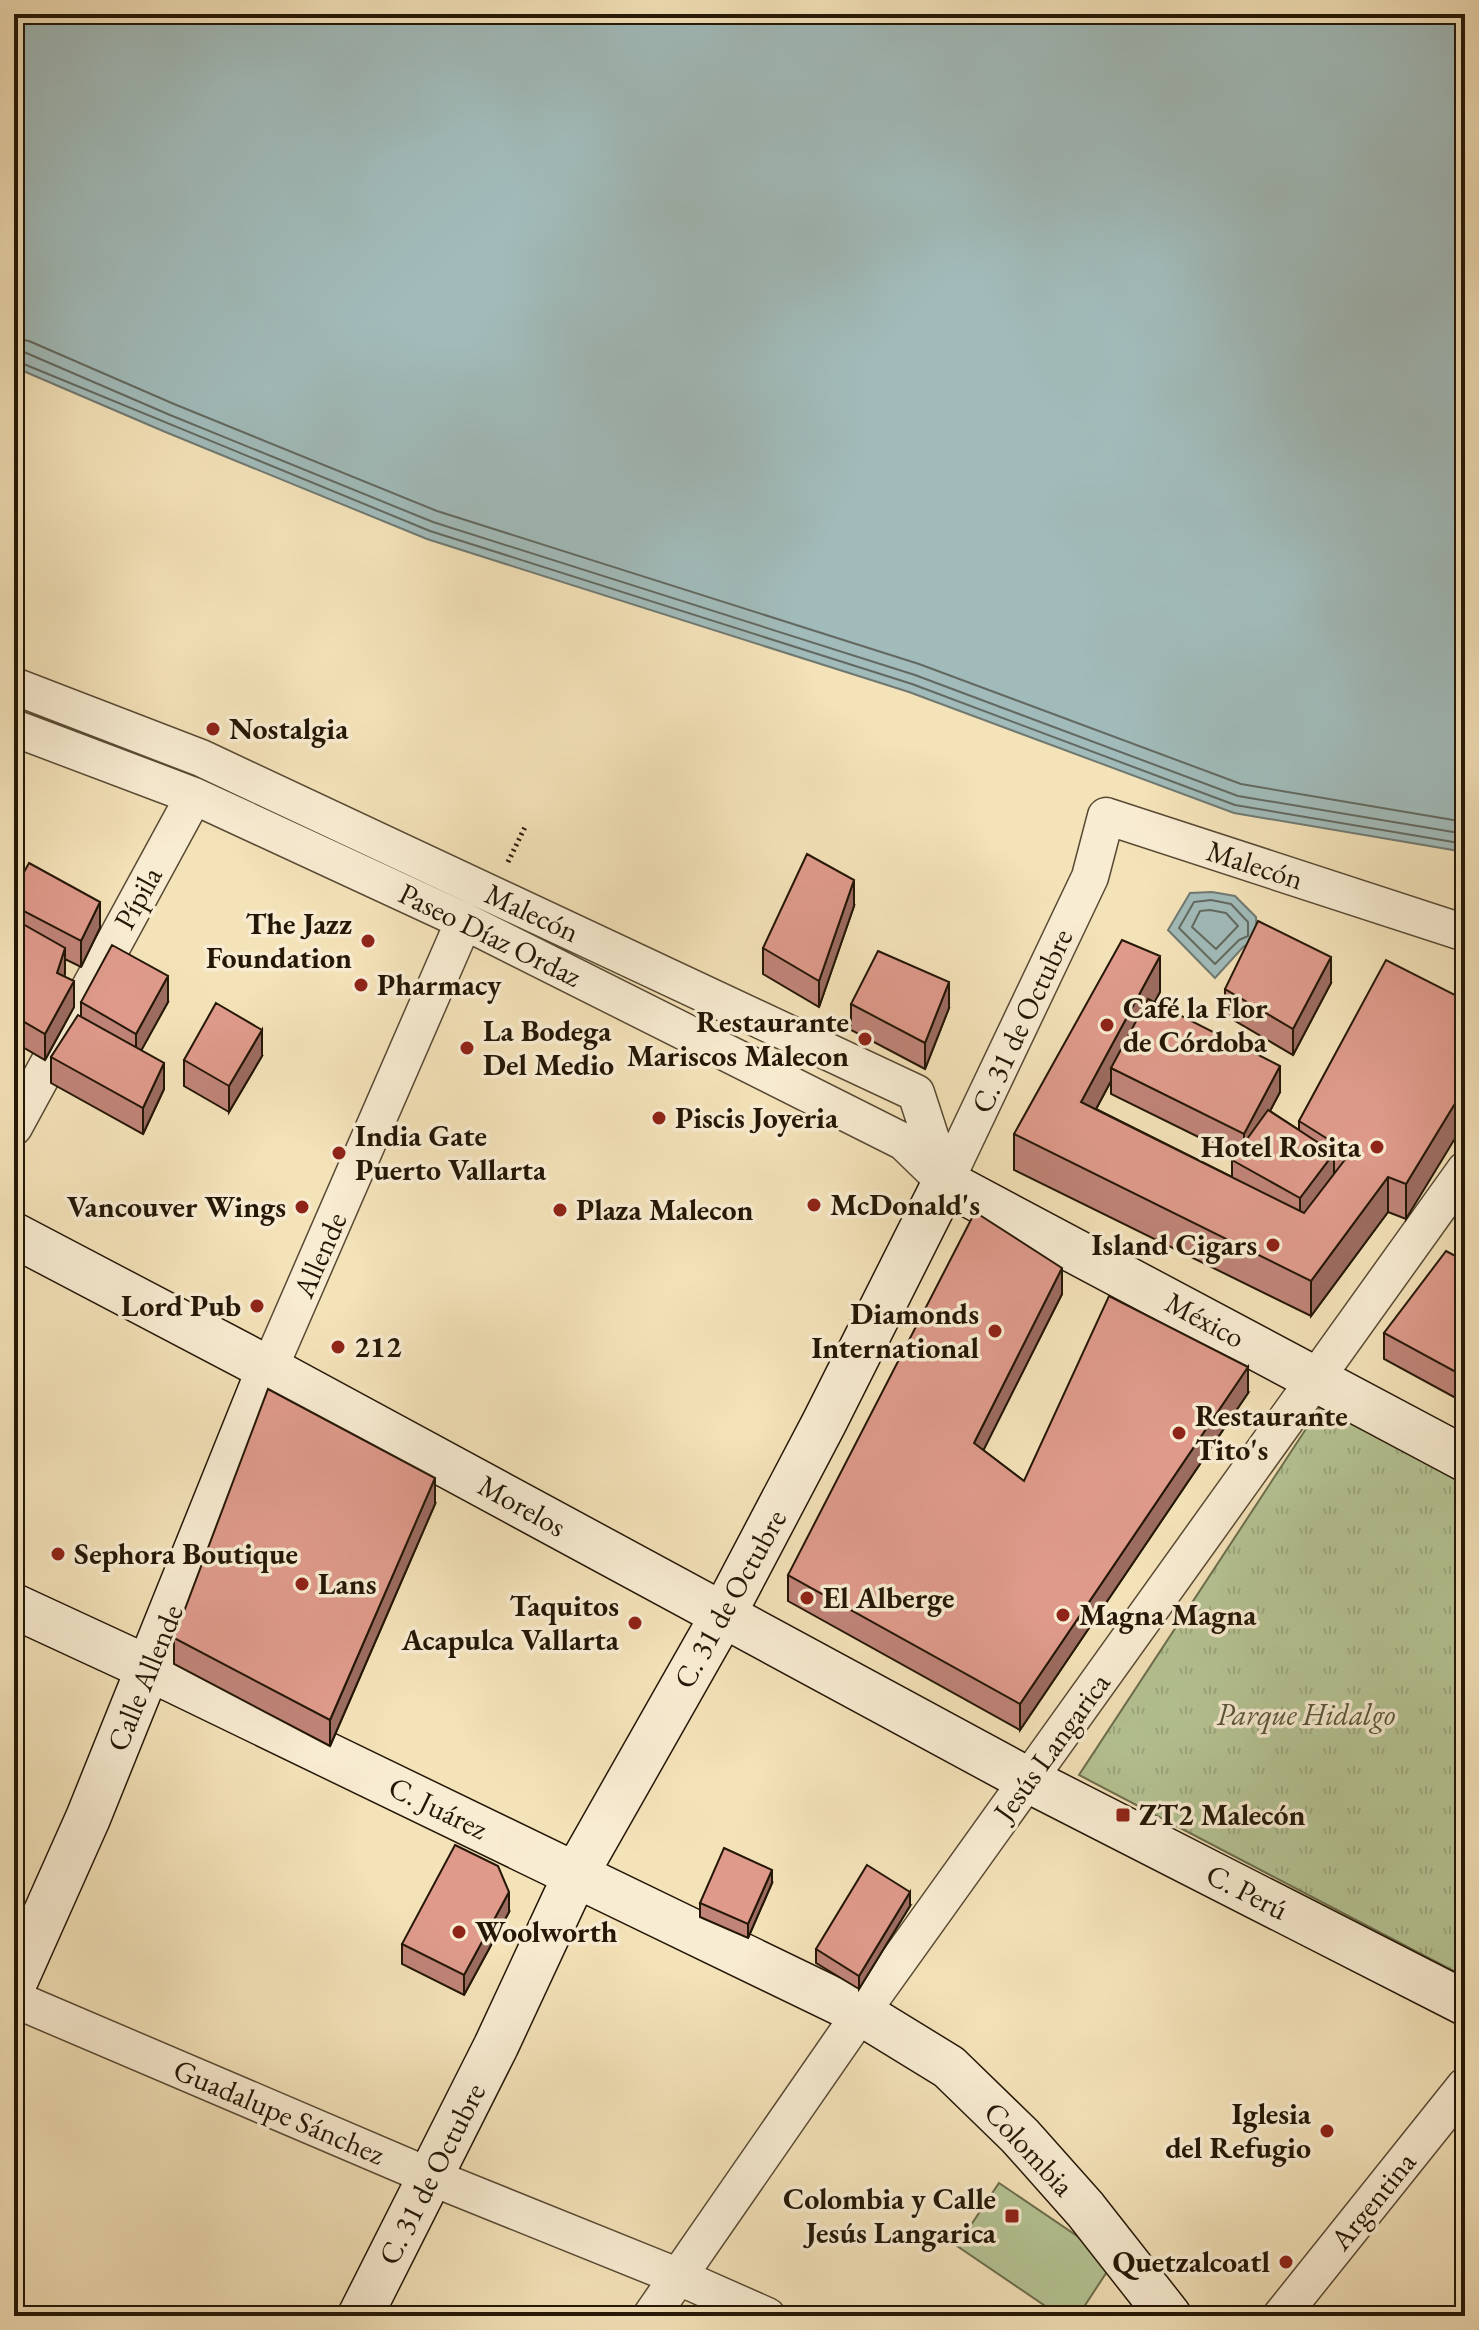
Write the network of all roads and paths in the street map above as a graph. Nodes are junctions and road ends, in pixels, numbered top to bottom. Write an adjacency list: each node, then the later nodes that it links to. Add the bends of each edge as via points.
1 (14, 686): 9 (street, Malecón, via 201,758 916,1093)
2 (14, 728): 3 (street, Paseo Díaz Ordaz)
3 (194, 796): 5 (street, Paseo Díaz Ordaz); 7 (street, Pípila)
4 (1090, 877): 6 (street, Malecón, via 1106,816); 9 (street, C. 31 de Octubre)
5 (464, 921): 9 (street, Paseo Díaz Ordaz, via 904,1142); 11 (street, Allende)
6 (1465, 933)
7 (14, 1127)
8 (1463, 1179): 12 (street, Jesús Langarica)
9 (945, 1182): 12 (main road, México); 15 (main road, C. 31 de Octubre)
10 (14, 1235): 11 (main road, Morelos)
11 (269, 1369): 15 (main road, Morelos); 16 (main road, Calle Allende)
12 (1317, 1380): 13 (main road, México); 17 (street, Jesús Langarica)
13 (1465, 1459)
14 (14, 1606): 16 (main road, C. Juárez)
15 (723, 1615): 17 (main road, Morelos); 18 (main road, C. 31 de Octubre)
16 (148, 1668): 18 (main road, C. Juárez); 19 (main road, Calle Allende)
17 (1028, 1780): 21 (main road, C. Perú); 22 (street, Jesús Langarica)
18 (576, 1874): 22 (main road, C. Juárez); 24 (main road, C. 31 de Octubre)
19 (14, 1984)
20 (14, 1999): 24 (street, Guadalupe Sánchez)
21 (1465, 2003)
22 (861, 2013): 25 (street, Jesús Langarica); 29 (main road, Colombia, via 949,2067 1020,2136)
23 (1465, 2086): 30 (street, Argentina)
24 (431, 2177): 25 (street, Guadalupe Sánchez); 26 (main road, C. 31 de Octubre)
25 (679, 2277): 27 (street, Jesús Langarica); 28 (street, Guadalupe Sánchez)
26 (360, 2316)
27 (651, 2316)
28 (767, 2316)
29 (1169, 2316)
30 (1281, 2316)

